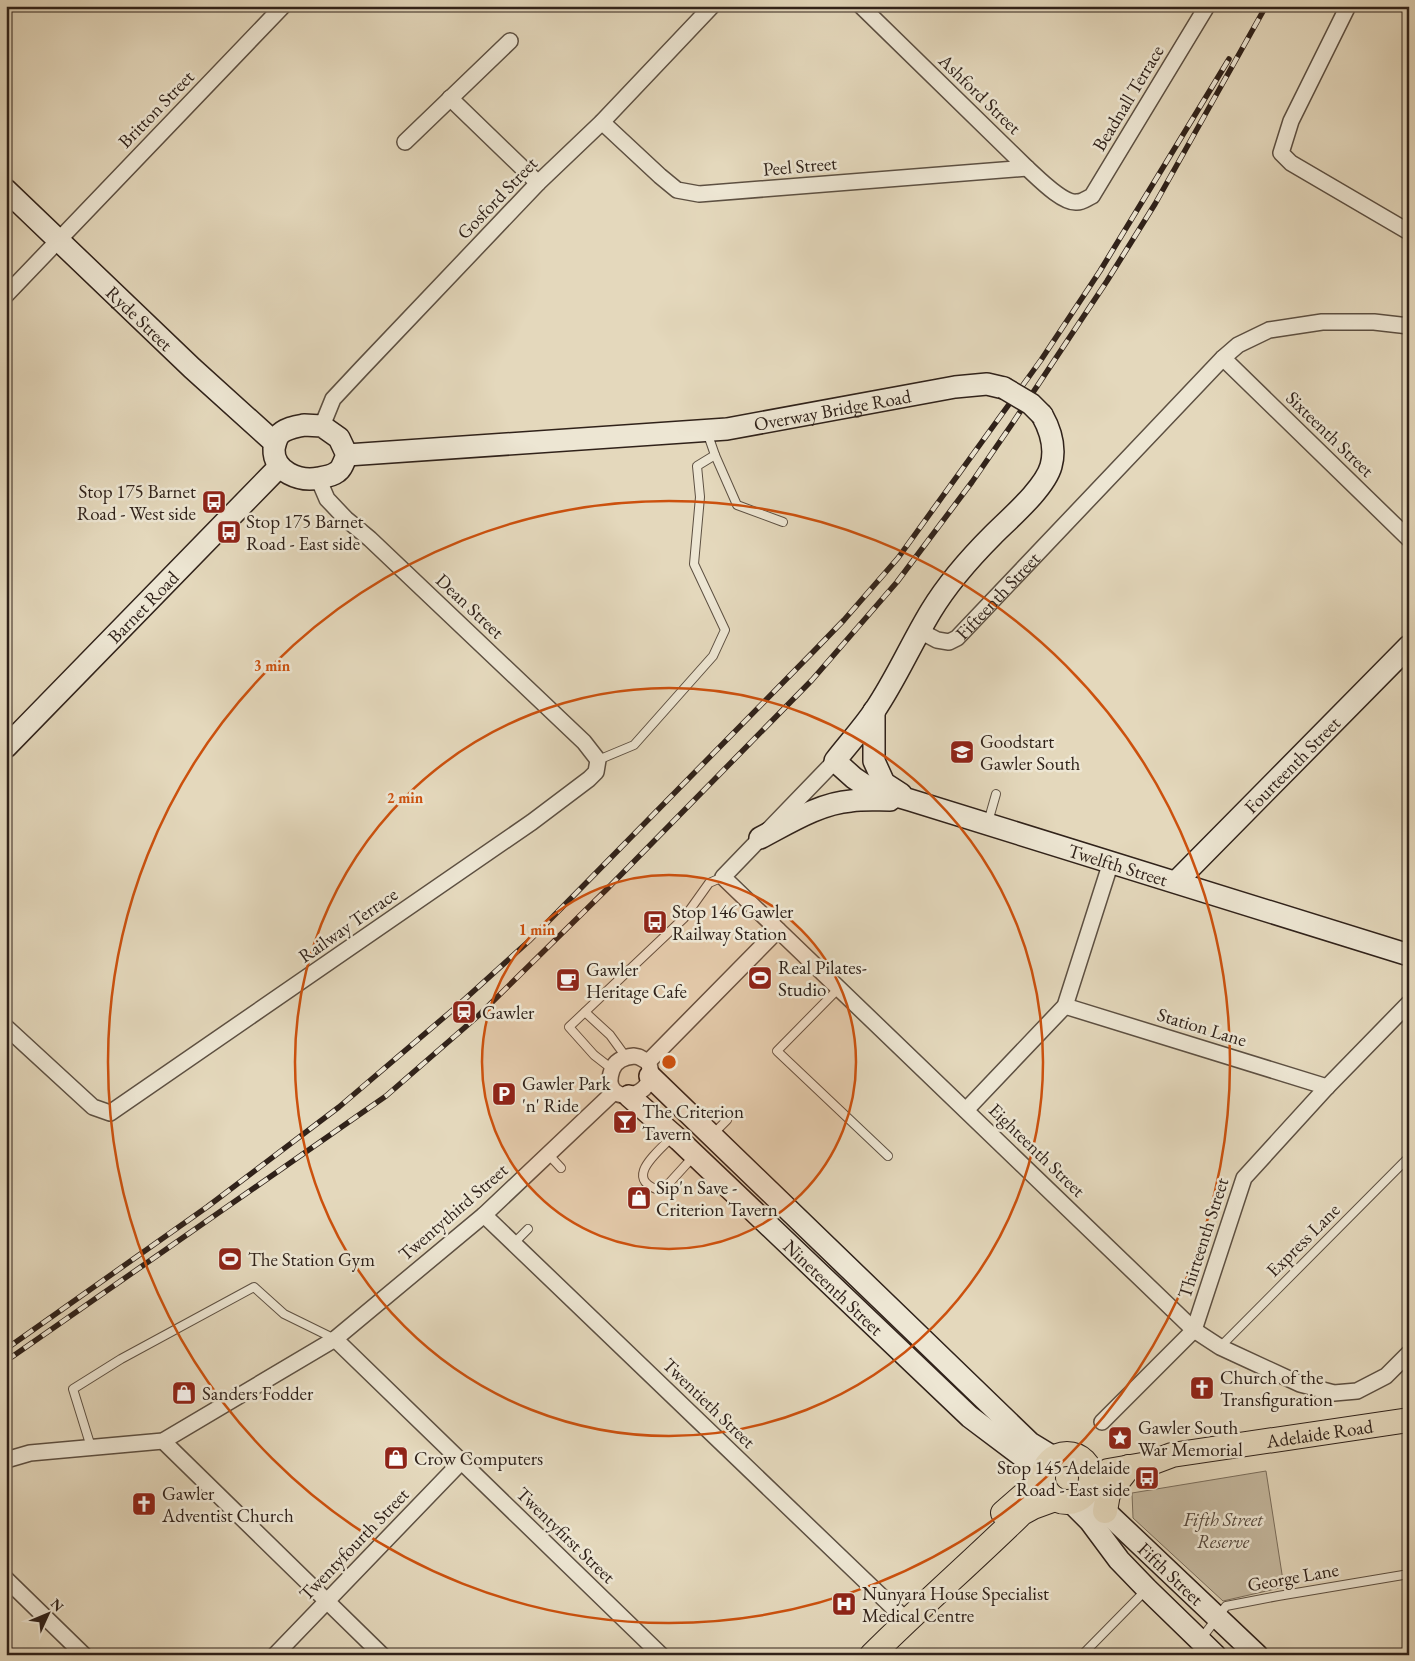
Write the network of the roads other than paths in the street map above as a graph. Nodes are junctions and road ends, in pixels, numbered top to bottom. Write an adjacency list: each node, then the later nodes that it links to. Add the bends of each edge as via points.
1 (284, 6): 15 (street, Britton Street)
2 (861, 6): 10 (street, Ashford Street)
3 (1207, 6): 13 (street, Beadnall Terrace, via 1092,196)
4 (1348, 6): 14 (street, via 1291,121 1281,153 1291,163)
5 (707, 8): 8 (street, Gosford Street)
6 (510, 41): 7 (street)
7 (450, 98): 9 (street); 11 (street)
8 (602, 122): 10 (street, Peel Street, via 677,190 690,194); 11 (street, Gosford Street)
9 (405, 142)
10 (1027, 168): 13 (street, Ashford Street, via 1068,201)
11 (538, 183): 19 (street, Gosford Street, via 333,399)
12 (6, 190): 15 (main road, Ryde Street)
13 (1076, 202)
14 (1409, 232)
15 (59, 240): 16 (street, Britton Street); 21 (main road, Ryde Street)
16 (6, 295)
17 (1409, 326): 18 (street, Fifteenth Street, via 1322,322 1269,330 1238,345)
18 (1223, 358): 27 (street, Sixteenth Street); 28 (street, Fifteenth Street, via 957,638 949,642 937,640)
19 (322, 426): 21 (main road, via 290,428 280,434); 23 (main road, via 339,438)
20 (707, 431): 22 (lane); 23 (main road, Overway Bridge Road); 28 (main road, Overway Bridge Road, bridge, via 954,387 987,384 1004,388 1031,404 1050,430 1051,466 1041,485 954,578)
21 (275, 443): 24 (main road, via 274,454)
22 (715, 454): 26 (lane, via 737,505); 32 (lane, via 697,466 700,497 694,564 725,630 712,656 634,744)
23 (346, 456): 25 (main road, via 339,471)
24 (279, 467): 25 (main road, via 299,478); 31 (main road, Barnet Road)
25 (318, 478): 32 (street, Dean Street, via 327,499 346,519 584,742)
26 (783, 522)
27 (1409, 539)
28 (920, 631): 30 (main road)
29 (1409, 646): 40 (main road, Fourteenth Street)
30 (874, 711): 33 (main road); 35 (main road, via 874,761 884,784)
31 (6, 747)
32 (598, 760): 47 (street, Railway Terrace, via 596,772 589,779 532,822 110,1113 93,1107)
33 (835, 761): 35 (main road, Twelfth Street, via 869,788); 37 (street)
34 (996, 794): 36 (lane)
35 (910, 800): 36 (main road, Twelfth Street); 37 (main road, via 849,801 806,814)
36 (987, 824): 38 (main road, Twelfth Street)
37 (760, 838): 39 (street)
38 (1111, 862): 40 (main road, Twelfth Street); 45 (street)
39 (723, 877): 41 (street, Eighteenth Street); 46 (lane, via 709,883 690,912)
40 (1176, 882): 42 (main road, Twelfth Street)
41 (778, 930): 43 (street, Eighteenth Street); 50 (street)
42 (1409, 955)
43 (839, 988): 53 (street, Eighteenth Street); 58 (lane, via 777,1052)
44 (1409, 1003): 51 (street, Thirteenth Street)
45 (1065, 1006): 51 (street, Station Lane); 53 (street)
46 (585, 1012): 48 (lane, via 610,1035); 49 (lane, via 569,1027 594,1055)
47 (6, 1026)
48 (626, 1057): 49 (street); 50 (street, via 639,1057)
49 (612, 1069): 52 (street, via 610,1079)
50 (649, 1069): 52 (street, via 648,1084 644,1089 637,1094); 55 (main road, Nineteenth Street)
51 (1327, 1087): 65 (street, Thirteenth Street, via 1244,1178)
52 (621, 1094): 55 (main road, Nineteenth Street); 56 (street, Twentythird Street)
53 (966, 1110): 65 (street, Eighteenth Street)
54 (727, 1120): 55 (lane)
55 (690, 1132): 57 (main road, Nineteenth Street); 57 (lane, via 646,1166 643,1180 662,1191); 61 (main road, Nineteenth Street)
56 (548, 1154): 60 (lane); 62 (street, Twentythird Street)
57 (695, 1155): 61 (main road, Nineteenth Street, via 712,1182)
58 (888, 1156)
59 (1409, 1157): 67 (lane, Express Lane)
60 (560, 1168)
61 (770, 1210): 77 (main road, Nineteenth Street, via 923,1356 1030,1443)
62 (484, 1215): 64 (street, Twentieth Street); 66 (street, Twentythird Street)
63 (528, 1229): 64 (lane)
64 (514, 1243): 86 (street, Twentieth Street)
65 (1194, 1330): 67 (street, Eighteenth Street); 70 (street, Thirteenth Street)
66 (335, 1338): 71 (street, Twentythird Street); 72 (lane, via 284,1314 254,1287 121,1359 73,1389); 75 (street, Twentyfirst Street)
67 (1220, 1347): 68 (street, Eighteenth Street, via 1300,1384 1334,1393 1356,1391 1386,1376)
68 (1409, 1353)
69 (1409, 1420): 73 (main road, Adelaide Road)
70 (1102, 1422)
71 (164, 1441): 72 (street, Twentythird Street); 84 (street)
72 (91, 1447): 74 (street, Twentythird Street, via 30,1452)
73 (1172, 1455): 76 (main road, Adelaide Road); 78 (main road, Adelaide Road, via 1142,1453)
74 (6, 1460)
75 (462, 1462): 84 (street, Twentyfourth Street); 91 (street, Twentyfirst Street)
76 (1129, 1467): 78 (main road, Adelaide Road, via 1108,1471); 79 (main road, via 1108,1494)
77 (1046, 1470): 78 (main road, via 1046,1491); 78 (main road, via 1061,1454 1078,1456); 86 (main road, via 971,1546)
78 (1078, 1486): 79 (main road, Fifth Street, via 1093,1496); 82 (main road, Fifth Street, via 1090,1522 1119,1560); 86 (main road, Adelaide Road, via 1022,1513)
79 (1105, 1511): 83 (main road, Fifth Street)
80 (1409, 1574): 85 (lane, George Lane, via 1226,1606)
81 (6, 1579): 88 (street)
82 (1147, 1589): 83 (main road, Fifth Street); 93 (lane)
83 (1176, 1598): 85 (main road, Fifth Street); 87 (main road, Fifth Street)
84 (327, 1601): 89 (street, Twentyfourth Street); 90 (street)
85 (1217, 1617): 87 (lane, George Lane); 94 (main road, Fifth Street)
86 (906, 1620): 92 (main road)
87 (1207, 1648)
88 (84, 1655)
89 (275, 1655)
90 (382, 1655)
91 (661, 1655)
92 (872, 1655)
93 (1082, 1655)
94 (1257, 1655)

